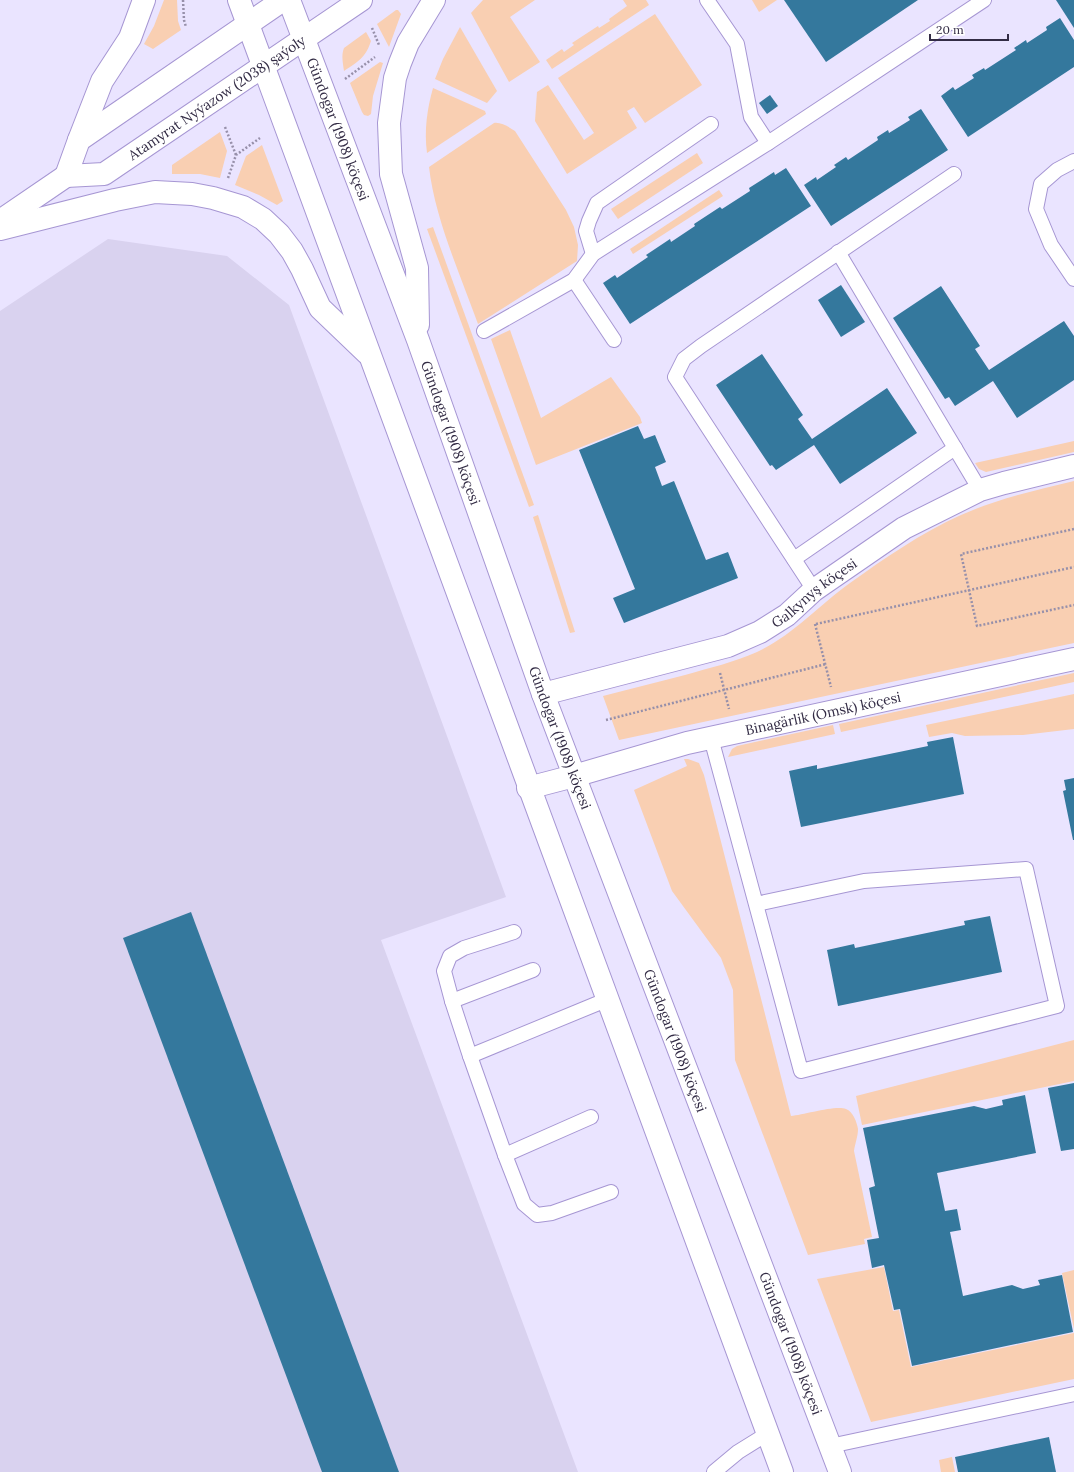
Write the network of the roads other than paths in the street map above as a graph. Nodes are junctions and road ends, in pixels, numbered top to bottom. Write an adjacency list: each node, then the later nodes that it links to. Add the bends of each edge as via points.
1 (144, 0): 13 (main road, via 130,38 102,81)
2 (239, 0): 9 (main road)
3 (283, 0): 9 (main road)
4 (289, 0): 10 (main road, Gündogar (1908) köçesi)
5 (361, 0): 10 (main road, Atamyrat Nyýazow (2038) şaýoly)
6 (434, 0): 25 (main road, via 408,43 400,64 395,78 389,123 391,174 417,268)
7 (707, 0): 14 (lane, via 737,44 751,117)
8 (984, 0): 14 (lane)
9 (248, 24): 11 (main road); 13 (main road)
10 (304, 39): 11 (main road, Atamyrat Nyýazow (2038) şaýoly); 25 (main road, Gündogar (1908) köçesi)
11 (263, 66): 17 (main road, Atamyrat Nyýazow (2038) şaýoly, via 104,174); 27 (main road)
12 (711, 124): 21 (lane, via 597,203 586,231)
13 (79, 140): 17 (main road)
14 (768, 143): 21 (lane)
15 (1074, 160): 22 (lane, via 1041,184 1036,209 1051,245)
16 (954, 174): 20 (lane)
17 (66, 176): 18 (main road)
18 (0, 221)
19 (0, 229): 27 (main road, via 155,192 192,194 243,207 263,219 279,234 302,269 320,308)
20 (838, 252): 28 (lane); 31 (lane, via 689,354 675,377)
21 (593, 254): 23 (lane)
22 (1074, 279)
23 (574, 280): 24 (lane); 26 (lane)
24 (484, 331)
25 (418, 340): 34 (main road, Gündogar (1908) köçesi)
26 (614, 340)
27 (371, 356): 37 (main road)
28 (956, 448): 30 (lane); 31 (lane)
29 (1074, 466): 30 (main road, Galkynyş köçesi)
30 (980, 490): 32 (main road, Galkynyş köçesi, via 904,528)
31 (794, 559): 32 (lane)
32 (814, 590): 34 (main road, Galkynyş köçesi, via 787,616 760,632 728,646)
33 (1074, 659): 35 (main road, Binagärlik (Omsk) köçesi)
34 (543, 694): 36 (main road, Gündogar (1908) köçesi)
35 (711, 738): 36 (main road, Binagärlik (Omsk) köçesi); 38 (lane)
36 (574, 776): 37 (main road, Binagärlik (Omsk) köçesi); 49 (main road, Gündogar (1908) köçesi)
37 (528, 788): 41 (main road)
38 (756, 904): 38 (lane, via 801,1071 1057,1006 1026,868 864,881)
39 (514, 932): 42 (lane, via 464,948 450,956 444,971)
40 (533, 970): 42 (lane)
41 (606, 1000): 43 (lane); 48 (main road)
42 (452, 1001): 43 (lane)
43 (470, 1056): 45 (lane)
44 (591, 1117): 45 (lane)
45 (505, 1155): 46 (lane, via 524,1204 537,1215)
46 (611, 1192)
47 (1074, 1394): 49 (lane)
48 (768, 1434): 50 (lane, via 738,1452); 51 (main road)
49 (830, 1446): 52 (main road, Gündogar (1908) köçesi)
50 (714, 1472)
51 (782, 1472)
52 (840, 1472)

